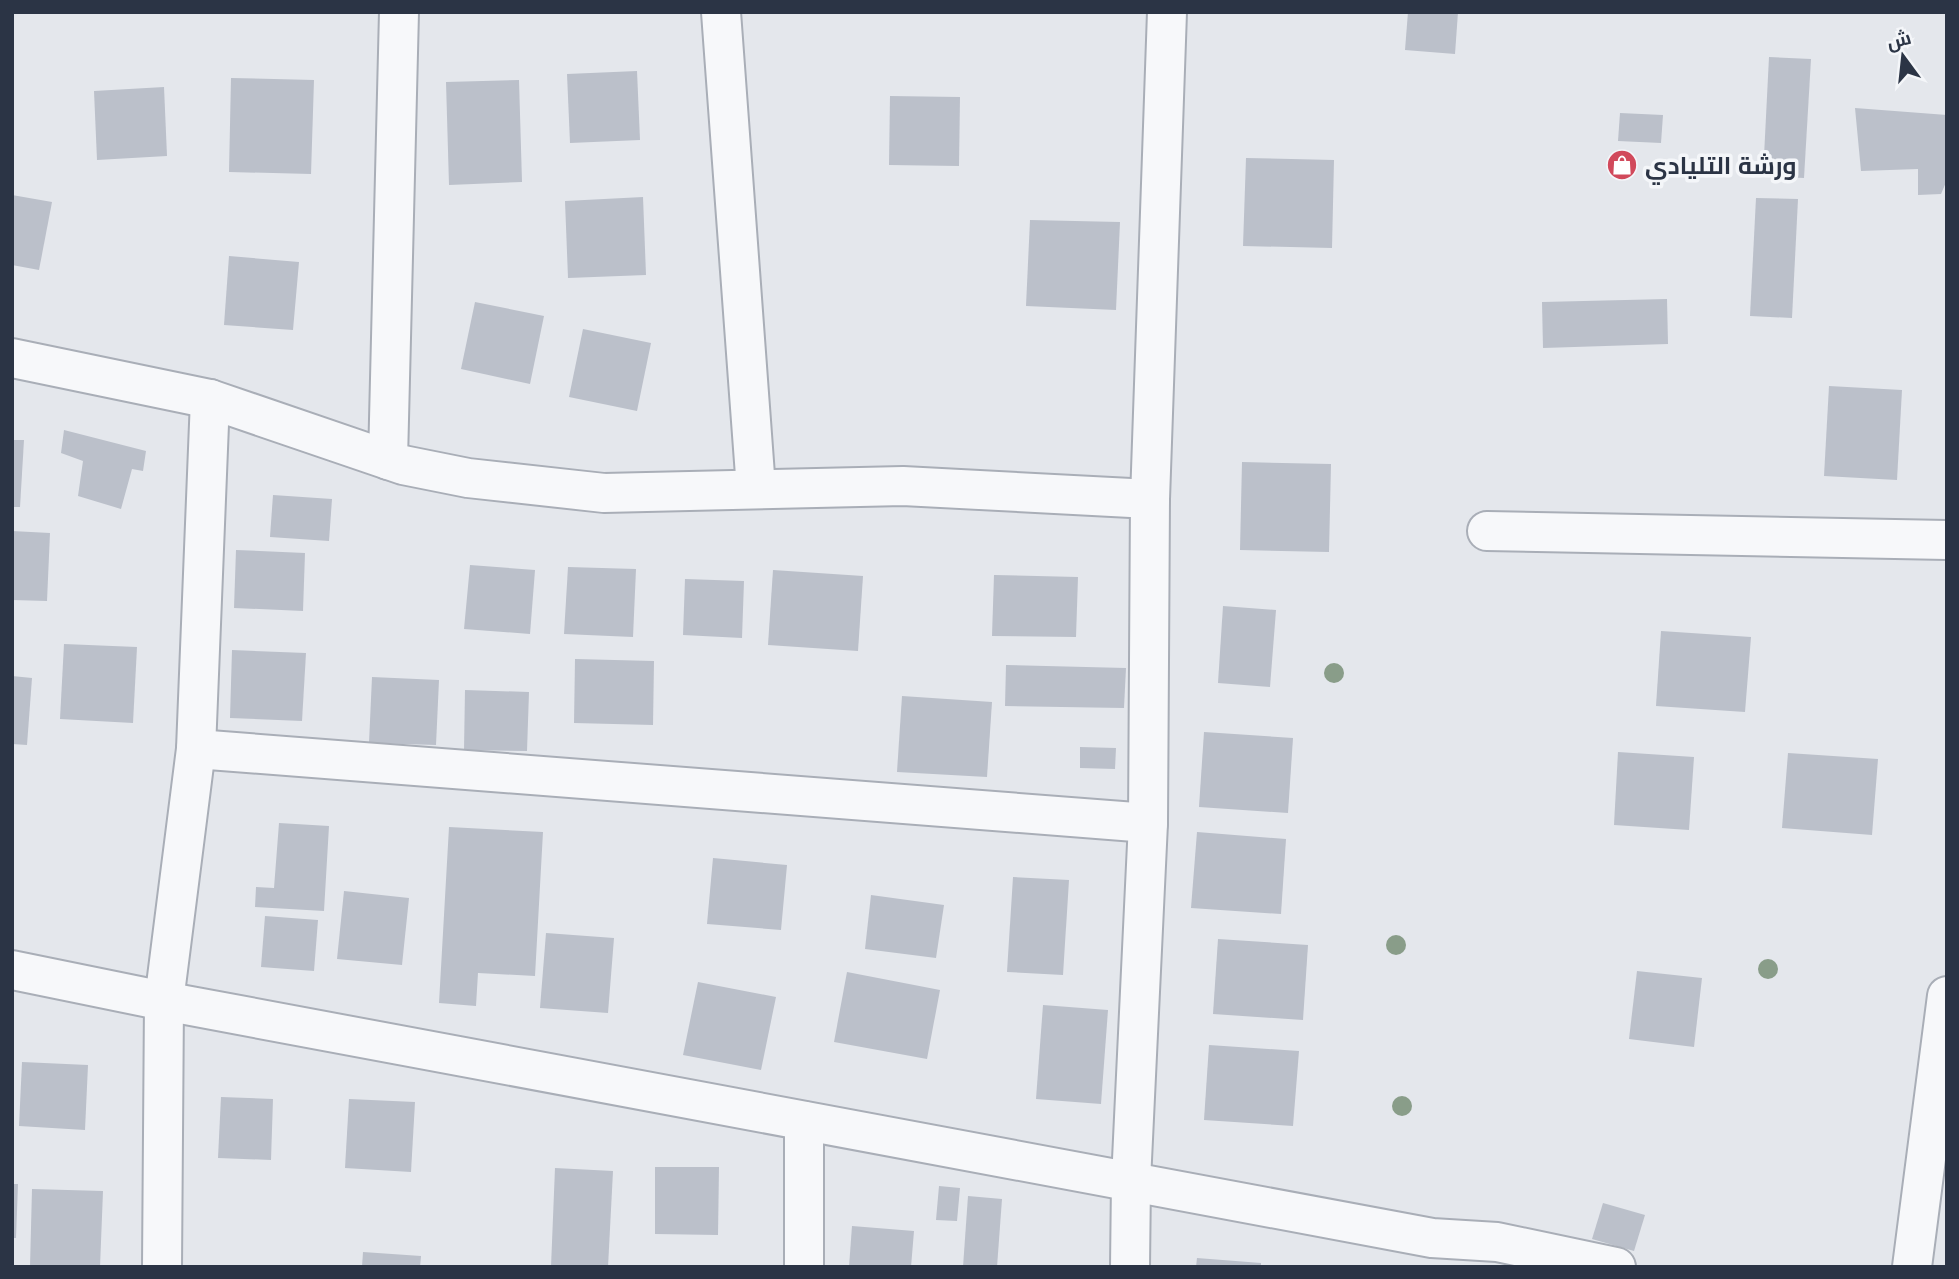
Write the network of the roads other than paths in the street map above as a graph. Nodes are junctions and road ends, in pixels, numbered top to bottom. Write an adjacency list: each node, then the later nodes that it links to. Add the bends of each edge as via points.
1 (399, 12): 6 (street)
2 (721, 12): 7 (street)
3 (1167, 12): 8 (street)
4 (12, 358): 5 (street)
5 (210, 399): 6 (street); 11 (street)
6 (388, 460): 7 (street, via 468,478 604,493)
7 (757, 489): 8 (street, via 903,485)
8 (1150, 499): 12 (street)
9 (1487, 531): 10 (street)
10 (1947, 540)
11 (196, 749): 12 (street); 15 (street)
12 (1148, 823): 17 (street)
13 (12, 970): 15 (street)
14 (1947, 996): 22 (street)
15 (164, 1002): 16 (street); 18 (street)
16 (804, 1121): 17 (street); 19 (street)
17 (1131, 1181): 20 (street); 21 (street, via 1432,1238 1497,1242)
18 (162, 1267)
19 (804, 1267)
20 (1130, 1267)
21 (1616, 1267)
22 (1912, 1267)

